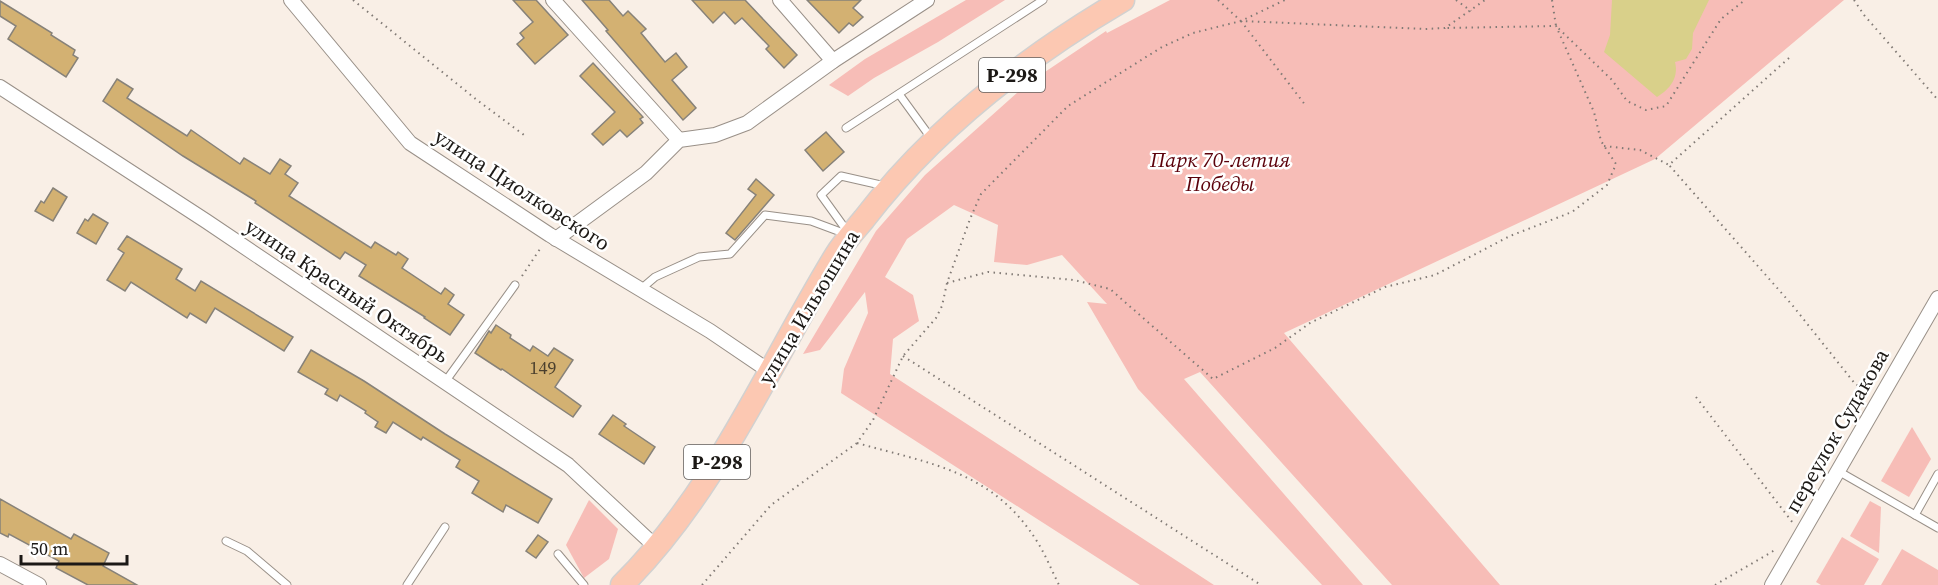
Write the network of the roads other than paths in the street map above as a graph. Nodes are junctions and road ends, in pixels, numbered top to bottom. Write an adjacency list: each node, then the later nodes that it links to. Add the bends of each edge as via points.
1 (291, 0): 15 (street, улица Циолковского, via 410,143)
2 (553, 0): 11 (street)
3 (780, 0): 7 (street)
4 (927, 0): 7 (street)
5 (1043, 0): 9 (lane)
6 (1117, 1): 12 (highway, улица Ильюшина / Р-298, via 1033,58)
7 (833, 61): 11 (street, via 747,123 715,135)
8 (0, 87): 20 (street, улица Красный Октябрь)
9 (899, 94): 10 (lane); 12 (lane)
10 (846, 128)
11 (679, 140): 15 (street, via 646,173)
12 (933, 142): 13 (highway, улица Ильюшина / Р-298)
13 (889, 187): 14 (highway, улица Ильюшина / Р-298); 14 (lane, via 841,176 821,195)
14 (851, 236): 17 (lane, via 811,221 765,215 730,254 699,257 655,277); 19 (highway, улица Ильюшина / Р-298)
15 (553, 237): 17 (street, улица Циолковского)
16 (515, 285): 20 (lane)
17 (641, 289): 19 (street, улица Циолковского)
18 (1938, 298): 21 (street, переулок Судакова)
19 (769, 371): 27 (highway, улица Ильюшина / Р-298, via 710,474)
20 (445, 382): 27 (street, улица Красный Октябрь, via 568,465)
21 (1838, 471): 23 (lane); 35 (street, переулок Судакова)
22 (1938, 474): 23 (lane)
23 (1915, 515): 25 (lane)
24 (445, 527): 32 (lane)
25 (1938, 528)
26 (225, 541): 31 (lane, via 247,551)
27 (657, 548): 34 (highway, улица Ильюшина / Р-298)
28 (558, 554): 33 (lane)
29 (0, 564): 30 (street)
30 (39, 585)
31 (287, 585)
32 (407, 585)
33 (584, 585)
34 (622, 585)
35 (1772, 585)

